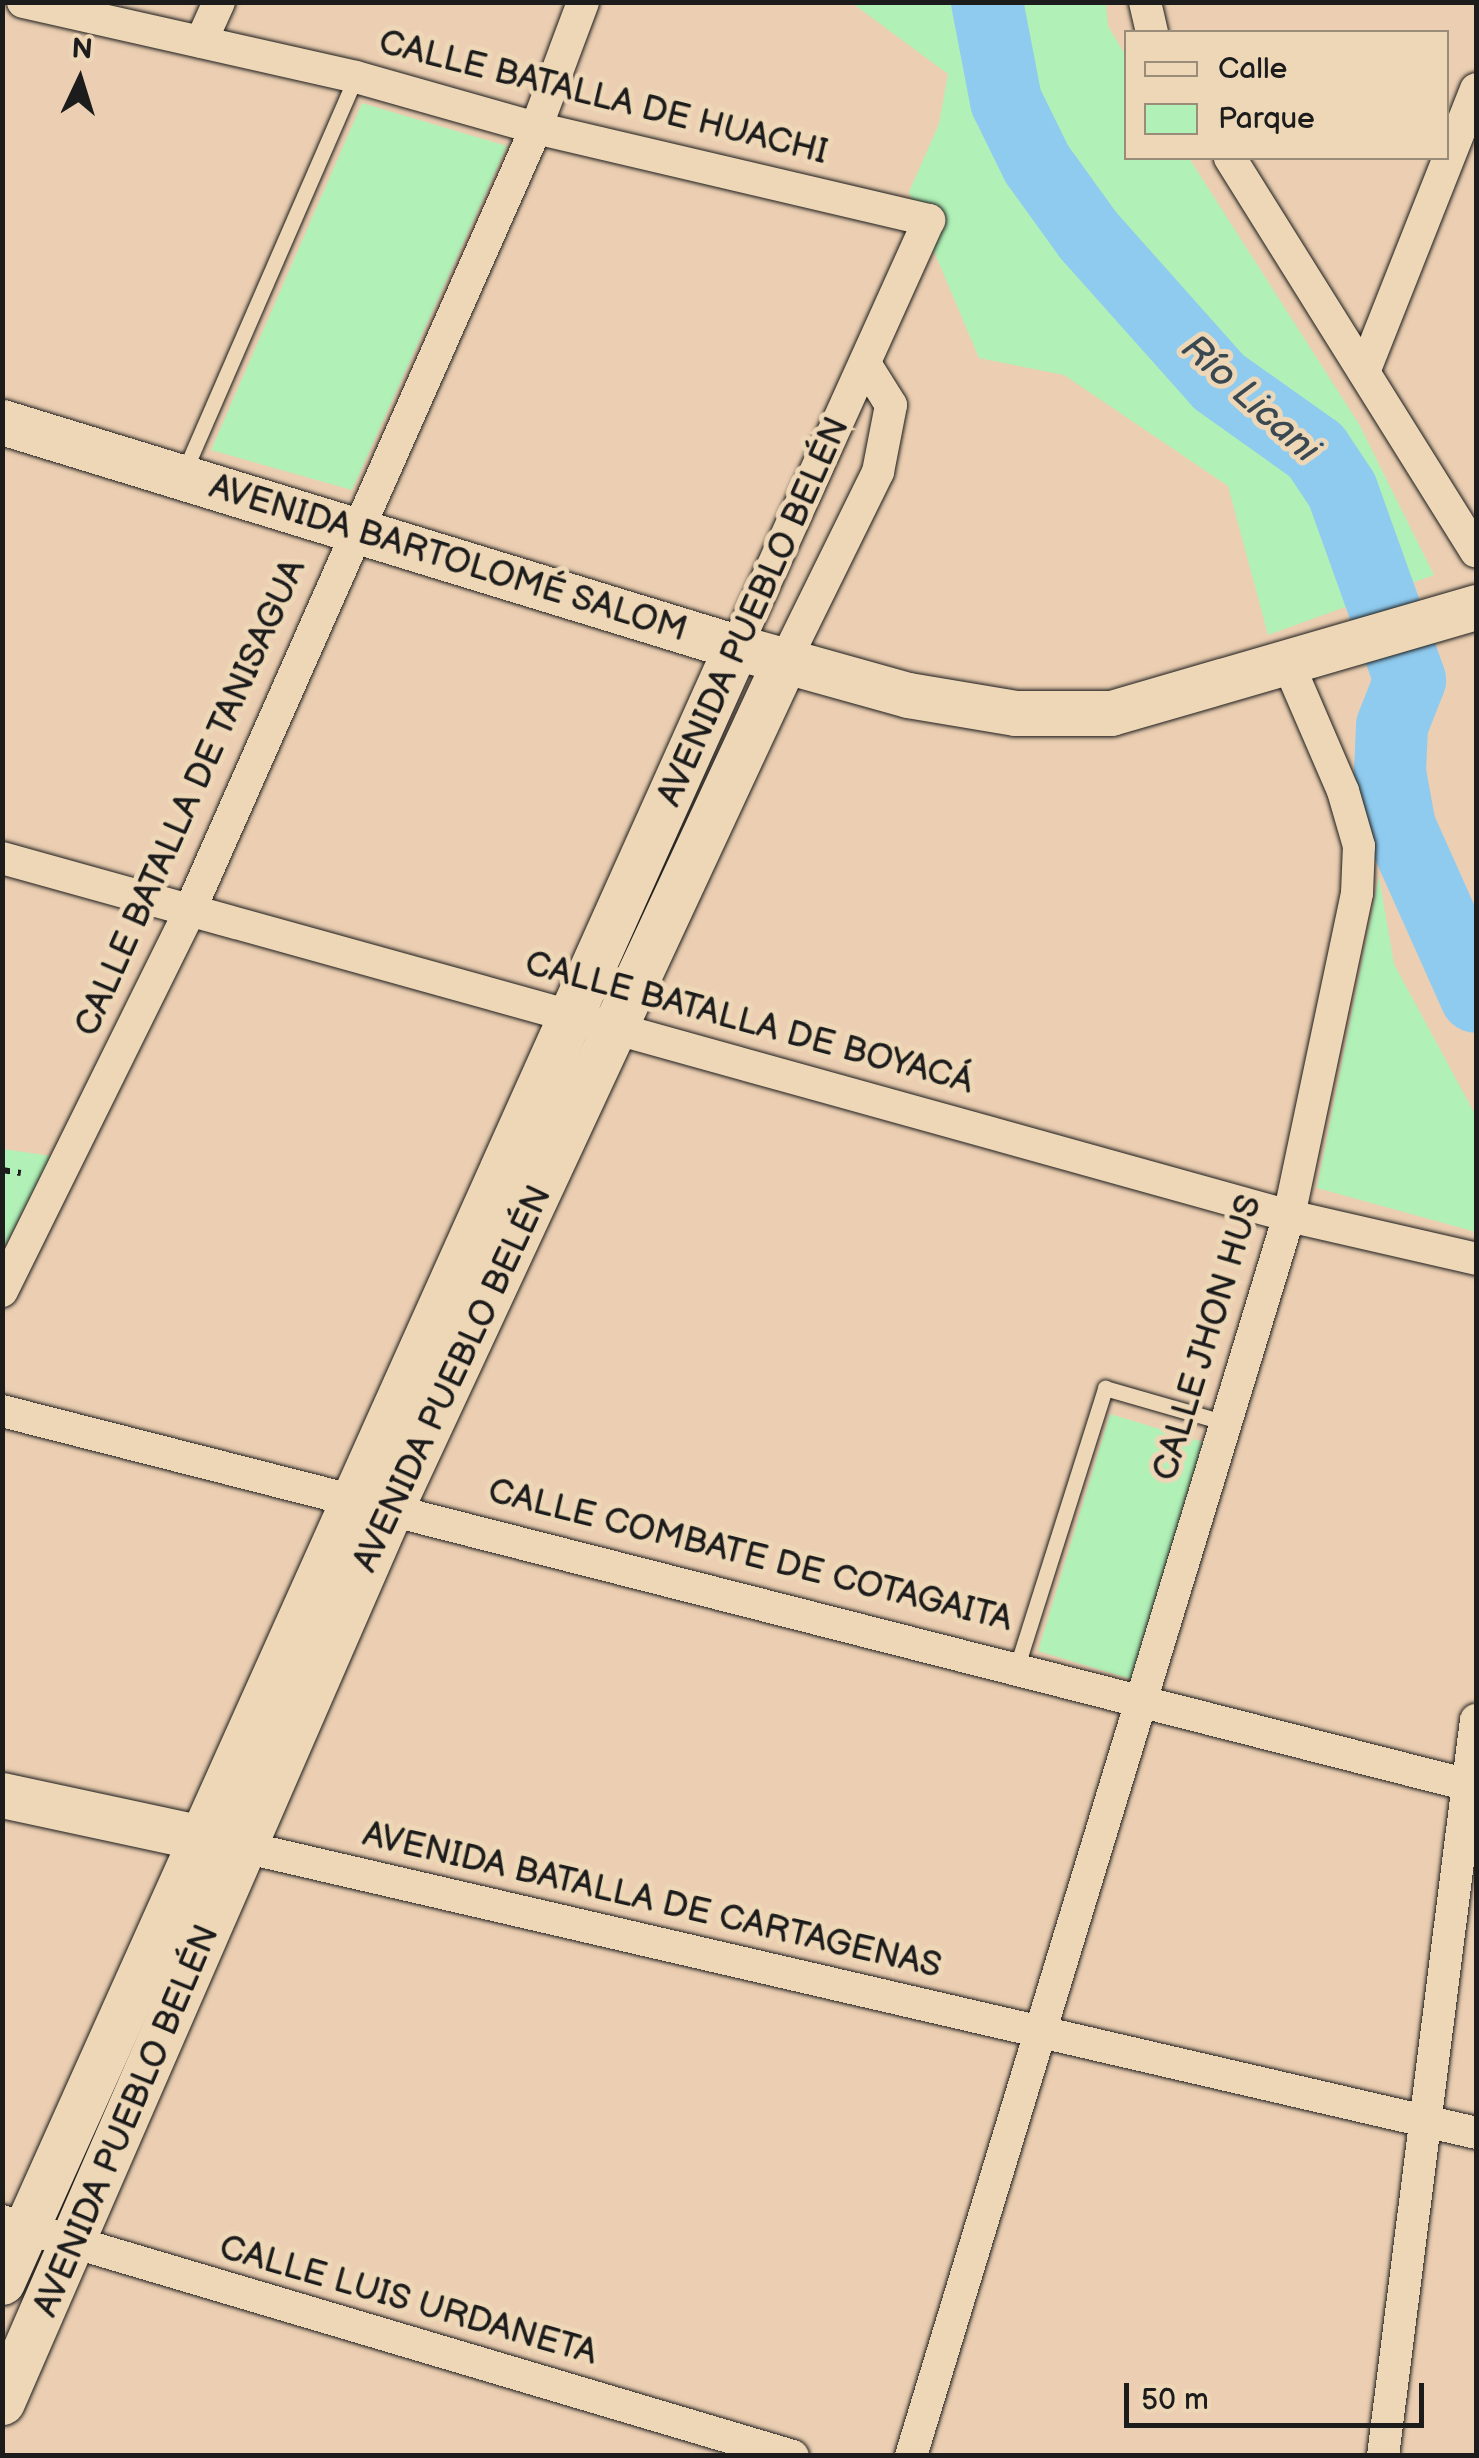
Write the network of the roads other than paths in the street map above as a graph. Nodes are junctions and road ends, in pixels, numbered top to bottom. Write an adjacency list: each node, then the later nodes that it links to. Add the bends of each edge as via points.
1 (23, 2): 6 (street, CALLE BATALLA DE HUACHI)
2 (220, 2): 6 (street)
3 (583, 2): 9 (street, CALLE BATALLA DE TANISAGUA)
4 (1145, 2): 5 (street)
5 (1152, 30)
6 (201, 42): 7 (street, CALLE BATALLA DE HUACHI)
7 (356, 77): 9 (street, CALLE BATALLA DE HUACHI); 17 (lane)
8 (1476, 89): 10 (street)
9 (536, 128): 13 (street, CALLE BATALLA DE HUACHI); 18 (street, CALLE BATALLA DE TANISAGUA)
10 (1449, 157)
11 (1231, 160): 15 (street)
12 (1448, 160): 15 (street)
13 (928, 220): 14 (street, AVENIDA PUEBLO BELÉN)
14 (866, 365): 21 (street, AVENIDA PUEBLO BELÉN); 22 (street, AVENIDA PUEBLO BELÉN, via 892,405 878,472)
15 (1364, 372): 19 (street)
16 (2, 422): 17 (street, AVENIDA BARTOLOMÉ SALOM)
17 (182, 477): 18 (street, AVENIDA BARTOLOMÉ SALOM)
18 (356, 530): 21 (street, AVENIDA BARTOLOMÉ SALOM); 25 (street, CALLE BATALLA DE TANISAGUA)
19 (1476, 552)
20 (1476, 607): 23 (street, AVENIDA BARTOLOMÉ SALOM)
21 (736, 647): 22 (street, AVENIDA BARTOLOMÉ SALOM); 26 (street, AVENIDA PUEBLO BELÉN)
22 (785, 661): 23 (street, AVENIDA BARTOLOMÉ SALOM, via 908,694 1015,713 1111,713); 27 (street, AVENIDA PUEBLO BELÉN)
23 (1288, 662): 28 (street, CALLE JHON HUS, via 1343,791 1358,846 1357,894)
24 (2, 858): 25 (street, CALLE BATALLA DE BOYACÁ)
25 (190, 910): 26 (street, CALLE BATALLA DE BOYACÁ); 30 (street, CALLE BATALLA DE TANISAGUA)
26 (571, 1016): 27 (street, CALLE BATALLA DE BOYACÁ); 33 (street, AVENIDA PUEBLO BELÉN)
27 (616, 1026): 28 (street, CALLE BATALLA DE BOYACÁ); 33 (street, AVENIDA PUEBLO BELÉN)
28 (1289, 1216): 29 (street, CALLE BATALLA DE BOYACÁ); 32 (street, CALLE JHON HUS)
29 (1476, 1259)
30 (2, 1291)
31 (2, 1411): 33 (street, CALLE COMBATE DE COTAGAITA)
32 (1226, 1423): 34 (lane, via 1105,1388); 35 (street, CALLE JHON HUS)
33 (373, 1502): 34 (street, CALLE COMBATE DE COTAGAITA); 39 (street, AVENIDA PUEBLO BELÉN)
34 (1017, 1666): 35 (street, CALLE COMBATE DE COTAGAITA)
35 (1142, 1698): 37 (street, CALLE COMBATE DE COTAGAITA); 40 (street, CALLE JHON HUS)
36 (1476, 1720): 37 (street)
37 (1473, 1786): 41 (street)
38 (2, 1795): 39 (street)
39 (224, 1843): 40 (street, AVENIDA BATALLA DE CARTAGENAS); 43 (street, AVENIDA PUEBLO BELÉN); 44 (street, AVENIDA PUEBLO BELÉN)
40 (1040, 2033): 41 (street, AVENIDA BATALLA DE CARTAGENAS); 48 (street, CALLE JHON HUS)
41 (1422, 2121): 42 (street, AVENIDA BATALLA DE CARTAGENAS); 49 (street)
42 (1476, 2134)
43 (14, 2225): 44 (street, CALLE LUIS URDANETA); 45 (street, AVENIDA PUEBLO BELÉN)
44 (76, 2245): 46 (street, AVENIDA PUEBLO BELÉN); 47 (street, CALLE LUIS URDANETA)
45 (2, 2282)
46 (2, 2402)
47 (792, 2456)
48 (911, 2456)
49 (1383, 2456)

